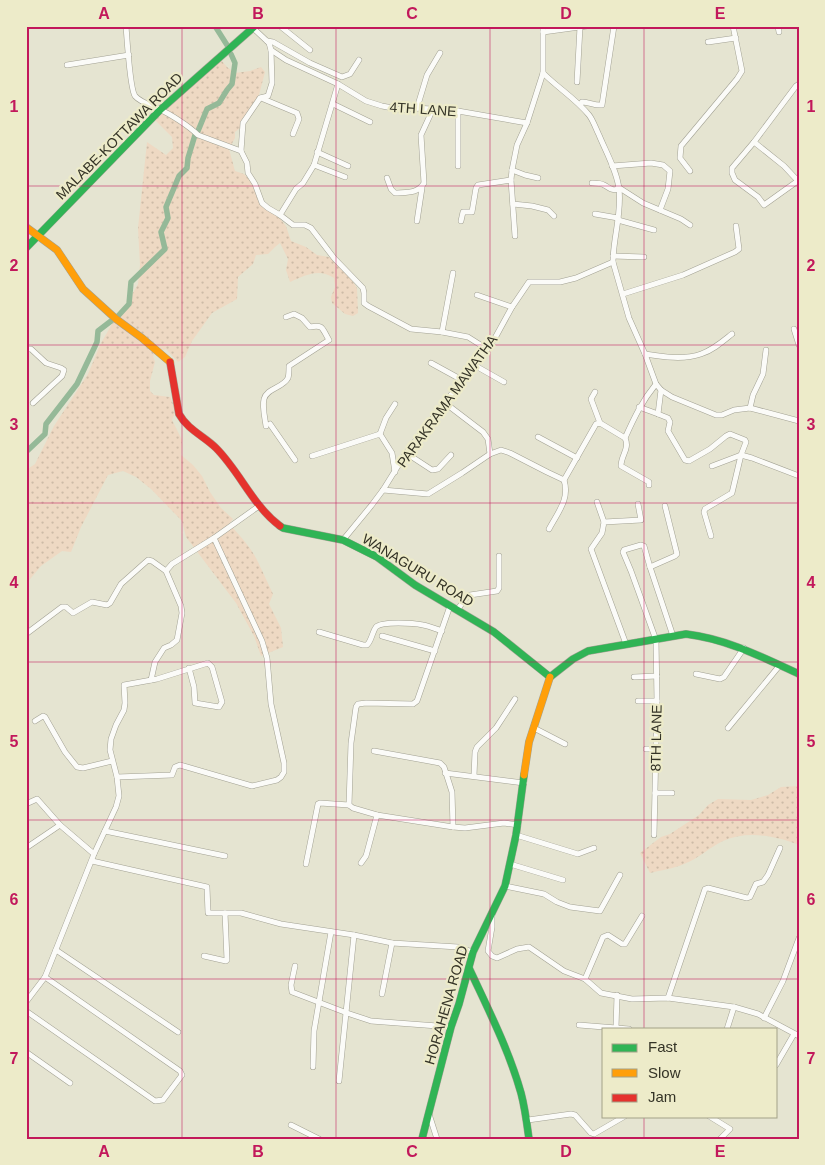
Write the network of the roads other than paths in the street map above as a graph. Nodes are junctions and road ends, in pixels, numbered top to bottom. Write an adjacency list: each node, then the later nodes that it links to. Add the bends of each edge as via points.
1 (126, 26): 15 (street)
2 (280, 26): 13 (street)
3 (587, 26): 7 (street)
4 (614, 26): 24 (street, via 602,105 586,102)
5 (733, 26): 9 (street)
6 (254, 27): 10 (street); 27 (street, MALABE-KOTTAWA ROAD)
7 (580, 27): 8 (street); 19 (street)
8 (543, 29): 18 (street)
9 (736, 38): 11 (street); 40 (street, via 742,71 681,146 680,158)
10 (266, 41): 12 (street); 16 (street, via 342,77 350,74)
11 (708, 42)
12 (271, 50): 20 (street, 4TH LANE); 22 (street, via 272,82 268,96)
13 (310, 50)
14 (440, 53): 25 (street, via 428,75)
15 (129, 55): 17 (street); 27 (street, via 134,94)
16 (359, 60)
17 (67, 65)
18 (544, 73): 24 (street); 30 (street)
19 (577, 82)
20 (338, 84): 23 (street); 25 (street, 4TH LANE, via 366,101 382,106 403,110)
21 (799, 84): 32 (street)
22 (260, 98): 31 (street, via 297,113 299,119); 33 (street, via 243,123)
23 (333, 104): 29 (street); 34 (street)
24 (580, 105): 38 (street, via 590,117)
25 (417, 108): 26 (street, 4TH LANE)
26 (432, 108): 28 (street, 4TH LANE); 47 (street, via 420,135)
27 (160, 110): 33 (street, via 198,135); 61 (street, MALABE-KOTTAWA ROAD)
28 (458, 111): 30 (street, 4TH LANE); 37 (street)
29 (370, 122)
30 (528, 123): 39 (street, via 517,145)
31 (293, 134)
32 (754, 142): 45 (street); 45 (street, via 732,168 735,180 764,205)
33 (242, 151): 52 (street, via 262,203)
34 (317, 152): 35 (street); 36 (street)
35 (314, 165): 41 (street); 52 (street)
36 (348, 166)
37 (458, 166)
38 (612, 166): 48 (street); 50 (street, via 651,163 663,165 670,171 668,189)
39 (512, 170): 43 (street); 44 (street)
40 (690, 171)
41 (345, 177)
42 (387, 178): 47 (street, via 395,193)
43 (538, 178)
44 (510, 180): 49 (street); 56 (street, via 478,185 472,212 463,212)
45 (798, 180)
46 (592, 183): 48 (street, via 603,184 614,191)
47 (422, 188): 55 (street)
48 (619, 188): 50 (street); 54 (street)
49 (513, 204): 53 (street, via 548,210); 62 (street)
50 (660, 210): 57 (street)
51 (595, 214): 54 (street)
52 (280, 215): 73 (street, via 293,225 311,228 363,288 364,303 368,306 411,329)
53 (554, 216)
54 (618, 219): 60 (street); 64 (street)
55 (417, 221)
56 (460, 221)
57 (690, 225)
58 (736, 226): 68 (street, via 739,249 735,252 683,275)
59 (26, 227): 61 (street, WANAGURU ROAD)
60 (654, 230)
61 (38, 235): 63 (street, MALABE-KOTTAWA ROAD); 113 (street, WANAGURU ROAD, via 57,250 83,289 170,361 182,420 224,456)
62 (515, 236)
63 (26, 248)
64 (613, 256): 65 (street); 66 (street)
65 (644, 257)
66 (613, 262): 68 (street); 70 (street, PARAKRAMA MAWATHA, via 560,282 529,282)
67 (453, 273): 73 (street)
68 (623, 294): 79 (street, via 629,318)
69 (477, 295): 70 (street)
70 (512, 307): 76 (street, PARAKRAMA MAWATHA)
71 (286, 317): 104 (street, via 294,314 310,326 318,325 329,340 290,366 288,379 265,396 268,425)
72 (794, 329): 75 (street)
73 (442, 332): 76 (street, via 468,337)
74 (732, 334): 79 (street, via 702,354 683,358)
75 (799, 345)
76 (487, 349): 81 (street, PARAKRAMA MAWATHA)
77 (26, 350): 87 (street, via 31,349 46,363 64,370 62,376)
78 (766, 350): 91 (street, via 763,374)
79 (645, 354): 84 (street)
80 (431, 363): 82 (street)
81 (474, 365): 82 (street, PARAKRAMA MAWATHA); 83 (street)
82 (462, 380): 88 (street, PARAKRAMA MAWATHA)
83 (504, 382)
84 (656, 384): 85 (street); 90 (street)
85 (661, 390): 91 (street, via 716,415); 92 (street)
86 (595, 392): 94 (street, via 591,400)
87 (32, 403)
88 (445, 403): 98 (street, PARAKRAMA MAWATHA); 99 (street, via 483,432 488,439)
89 (395, 404): 95 (street)
90 (639, 407): 92 (street); 97 (street)
91 (750, 408): 93 (street)
92 (658, 414): 101 (street, via 668,418 668,431 685,460 710,449 730,434 746,442)
93 (799, 421)
94 (600, 423): 97 (street); 103 (street, via 596,424)
95 (380, 434): 102 (street); 106 (street, via 392,453)
96 (538, 437): 103 (street)
97 (625, 438): 109 (street, via 627,445 622,466)
98 (406, 453): 100 (street, via 432,470 438,469); 106 (street, PARAKRAMA MAWATHA)
99 (490, 454): 108 (street, via 501,450 510,453); 110 (street, via 428,494)
100 (451, 455)
101 (742, 455): 105 (street); 107 (street); 117 (street, via 732,493 705,509)
102 (312, 456)
103 (577, 458): 108 (street)
104 (295, 460)
105 (712, 466)
106 (395, 472): 110 (street, PARAKRAMA MAWATHA)
107 (799, 476)
108 (564, 480): 116 (street, via 566,498)
109 (649, 485)
110 (383, 490): 119 (street, PARAKRAMA MAWATHA)
111 (597, 502): 115 (street)
112 (638, 504): 115 (street, via 640,520)
113 (259, 506): 118 (street); 119 (street, WANAGURU ROAD, via 278,526)
114 (665, 506): 121 (street, via 677,554)
115 (604, 522): 131 (street, via 602,532 591,549)
116 (549, 529)
117 (711, 536)
118 (214, 538): 122 (street); 155 (street, via 262,641 284,772 277,780 252,786 180,765 172,775)
119 (343, 540): 123 (street, WANAGURU ROAD, via 378,556 415,585)
120 (499, 556): 124 (street, via 497,591 470,595)
121 (650, 567): 129 (street); 130 (street, 8TH LANE, via 644,546 622,552)
122 (166, 571): 127 (street, via 148,560 121,584 107,605 92,602 73,613 62,607); 141 (street, via 182,613 177,640 164,648 155,662)
123 (450, 606): 124 (street, WANAGURU ROAD); 125 (street)
124 (458, 609): 139 (street, WANAGURU ROAD, via 494,632)
125 (442, 631): 126 (street, via 422,625 382,624 375,629 367,645); 133 (street)
126 (319, 632)
127 (26, 634)
128 (382, 636): 133 (street)
129 (673, 636): 130 (street); 132 (street, via 700,635)
130 (656, 640): 131 (street); 138 (street, 8TH LANE)
131 (626, 644): 139 (street, via 588,651)
132 (744, 648): 134 (street); 136 (street, via 720,680)
133 (435, 651): 160 (street, via 414,704 366,703 356,707)
134 (780, 665): 137 (street); 147 (street)
135 (189, 668): 135 (street, via 208,663 212,667 222,702 219,706 195,703); 141 (street)
136 (696, 674)
137 (799, 674)
138 (657, 676): 140 (street); 144 (street, 8TH LANE)
139 (550, 677): 146 (street, HORAHENA ROAD)
140 (634, 677)
141 (151, 680): 152 (street, via 124,685 126,703 110,739)
142 (515, 699): 154 (street, via 496,728 477,746)
143 (638, 701): 144 (street)
144 (657, 701): 150 (street, 8TH LANE)
145 (36, 721): 152 (street, via 45,717 77,767)
146 (534, 728): 148 (street); 156 (street, HORAHENA ROAD)
147 (728, 728)
148 (566, 744)
149 (646, 748): 150 (street)
150 (656, 749): 157 (street, 8TH LANE)
151 (374, 751): 153 (street, via 440,763)
152 (112, 761): 155 (street)
153 (445, 773): 154 (street); 164 (street, via 452,792)
154 (474, 776): 156 (street)
155 (116, 777): 165 (street, via 119,796)
156 (524, 783): 163 (street, HORAHENA ROAD)
157 (656, 793): 158 (street); 166 (street, 8TH LANE)
158 (672, 793)
159 (26, 804): 162 (street, via 37,799)
160 (349, 805): 161 (street); 175 (street, via 318,804)
161 (377, 815): 164 (street); 174 (street, via 366,856)
162 (60, 825): 168 (street); 171 (street)
163 (518, 825): 164 (street); 167 (street, HORAHENA ROAD)
164 (453, 827)
165 (105, 831): 171 (street); 172 (street)
166 (654, 835)
167 (516, 836): 169 (street, via 578,854); 176 (street, HORAHENA ROAD)
168 (26, 848)
169 (594, 848)
170 (780, 848): 196 (street, via 768,875 763,882 756,884 750,896 746,898 705,889)
171 (94, 854): 173 (street)
172 (225, 856)
173 (92, 861): 181 (street, via 207,887 208,913); 187 (street)
174 (360, 863)
175 (306, 864)
176 (510, 864): 178 (street); 179 (street, HORAHENA ROAD)
177 (620, 875): 179 (street, via 600,911 570,907 544,894)
178 (563, 880)
179 (504, 886): 180 (street, HORAHENA ROAD)
180 (492, 912): 188 (street, HORAHENA ROAD); 193 (street, via 488,950 492,956 497,958 528,947 564,971)
181 (224, 913): 183 (street, via 241,913 281,924); 189 (street, via 227,960)
182 (642, 916): 193 (street, via 625,944 608,935 603,937)
183 (331, 932): 184 (street); 198 (street)
184 (354, 935): 186 (street); 201 (street)
185 (799, 938): 202 (street, via 783,981)
186 (392, 943): 188 (street, via 458,947); 194 (street)
187 (56, 950): 192 (street); 208 (street)
188 (473, 952): 191 (street, HORAHENA ROAD)
189 (204, 956)
190 (295, 966): 198 (street, via 292,992)
191 (468, 967): 204 (street, HORAHENA ROAD); 218 (street, via 511,1063)
192 (44, 977): 197 (street); 200 (street, via 182,1075 163,1100 155,1101)
193 (585, 979): 195 (street, via 601,993)
194 (382, 994)
195 (617, 995): 196 (street, via 632,999); 205 (street)
196 (668, 998): 199 (street)
197 (26, 1002)
198 (320, 1002): 201 (street); 212 (street, via 314,1031)
199 (734, 1006): 202 (street); 207 (street)
200 (26, 1011)
201 (347, 1013): 204 (street, via 371,1021); 213 (street)
202 (764, 1018): 209 (street)
203 (579, 1025): 205 (street)
204 (451, 1027): 215 (street, HORAHENA ROAD)
205 (616, 1028): 206 (street)
206 (624, 1028)
207 (727, 1028)
208 (178, 1032)
209 (796, 1035): 211 (street)
210 (26, 1052): 214 (street)
211 (778, 1062)
212 (314, 1067)
213 (339, 1081)
214 (70, 1083)
215 (429, 1114): 222 (street, HORAHENA ROAD); 223 (street)
216 (622, 1118): 218 (street, via 594,1134 571,1114)
217 (712, 1118): 220 (street, via 730,1129)
218 (528, 1120): 224 (street)
219 (291, 1125): 221 (street)
220 (721, 1138)
221 (319, 1139)
222 (422, 1139)
223 (437, 1139)
224 (529, 1139)

